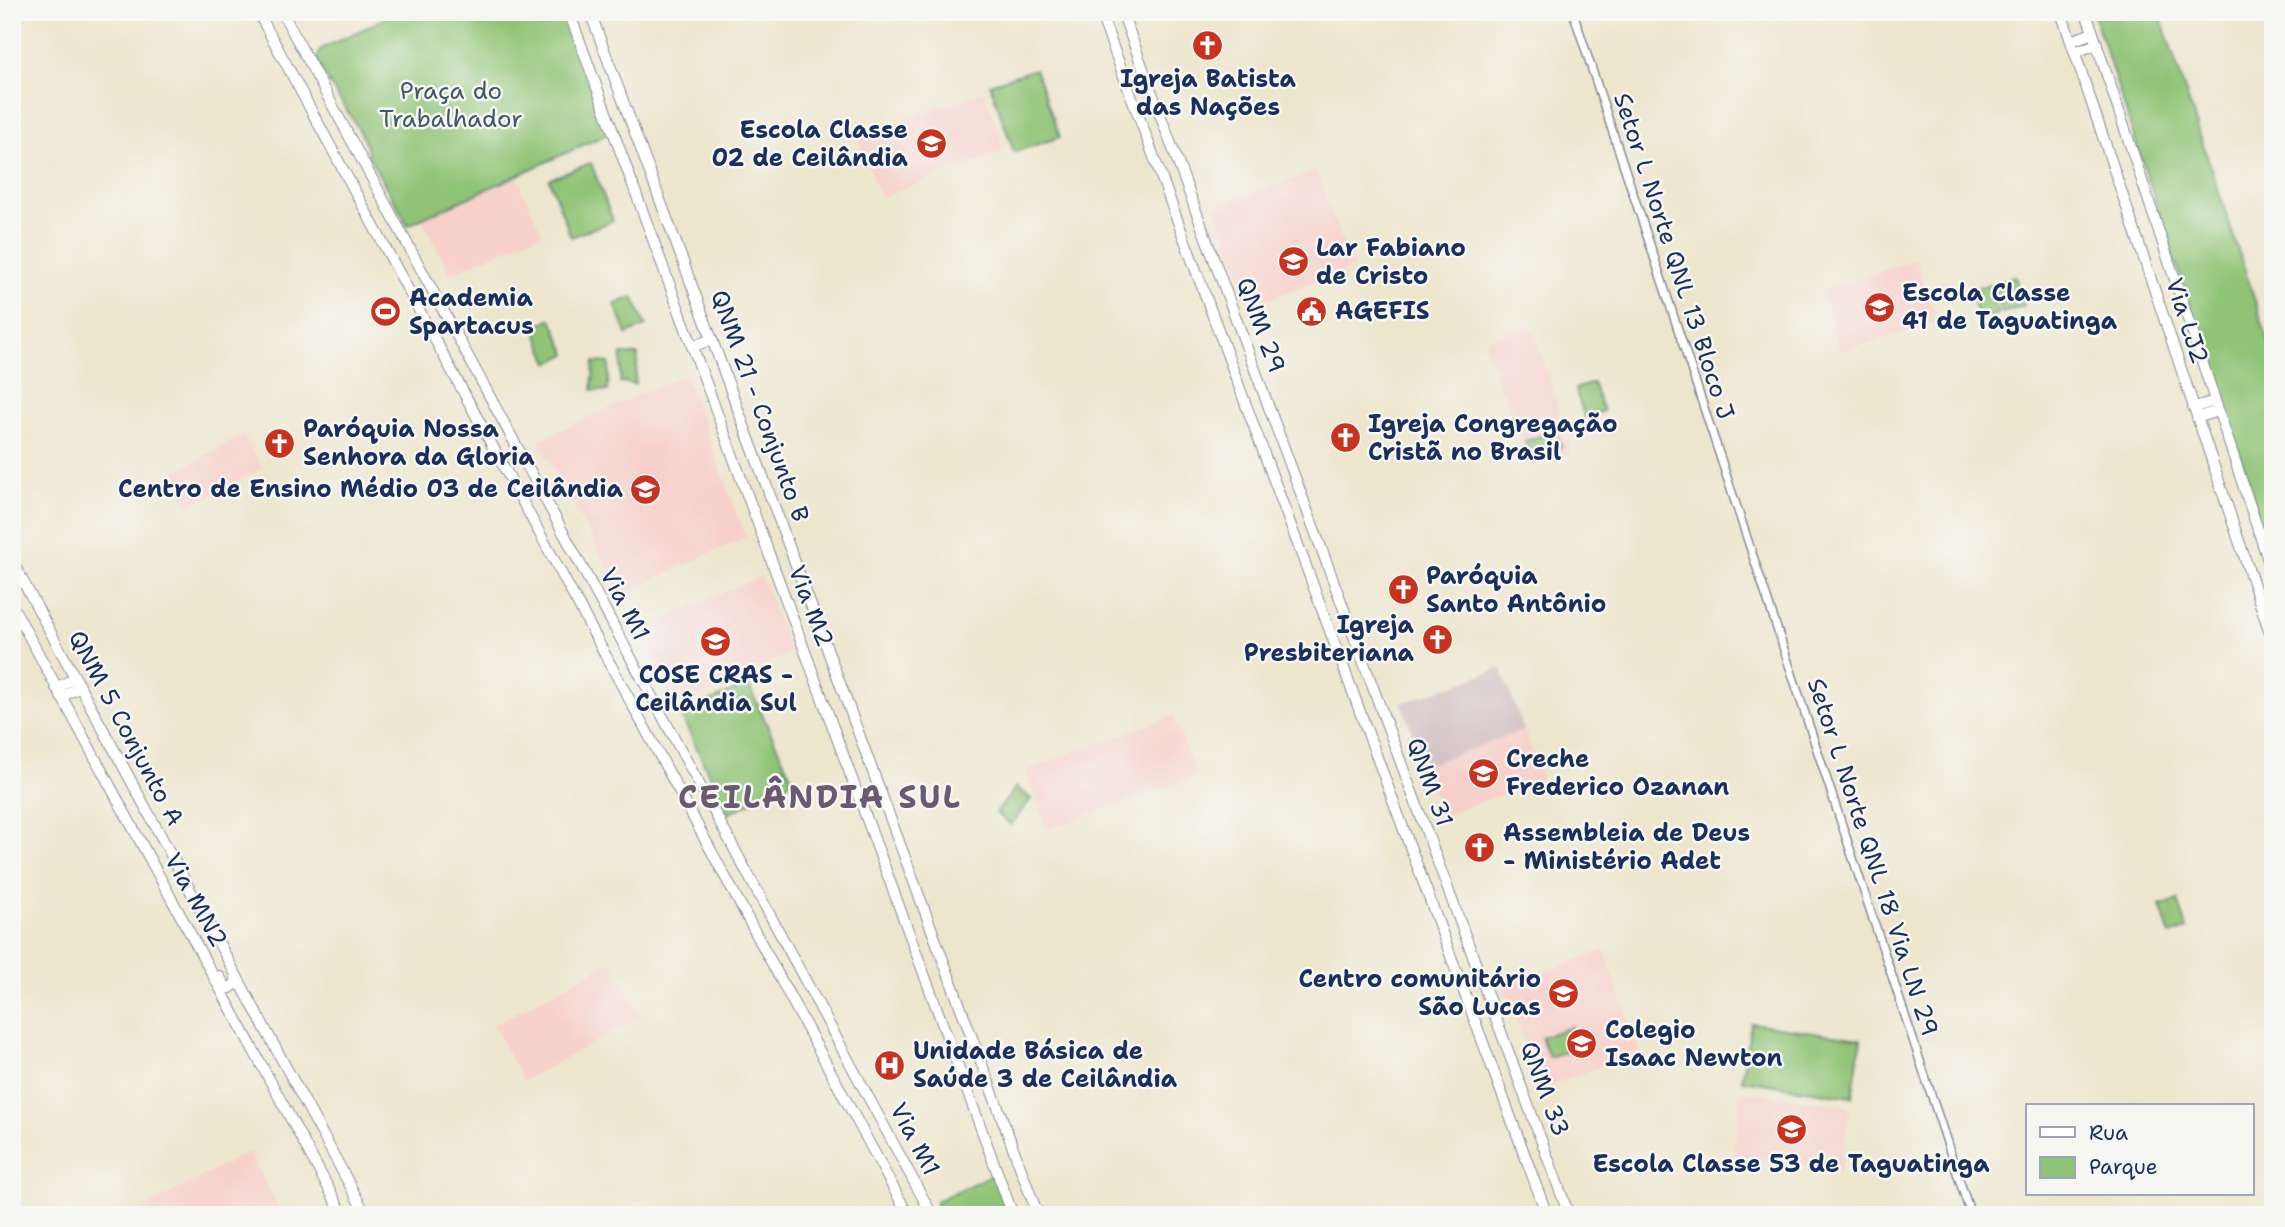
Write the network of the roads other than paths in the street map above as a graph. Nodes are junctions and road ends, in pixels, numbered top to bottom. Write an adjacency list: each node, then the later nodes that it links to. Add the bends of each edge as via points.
1 (258, 12): 16 (main road)
2 (282, 12): 20 (main road, Via M1)
3 (569, 12): 17 (main road, Via M2)
4 (590, 12): 15 (main road)
5 (1100, 12): 14 (main road)
6 (1122, 12): 21 (main road, QNM 29)
7 (1573, 12): 36 (street, Setor L Norte QNL 13 Bloco J)
8 (2061, 12): 11 (main road, Via LJ2)
9 (2086, 12): 10 (main road, Via LJ2)
10 (2093, 33): 11 (main road); 12 (main road, Via LJ2)
11 (2071, 41): 13 (main road, Via LJ2)
12 (2097, 44): 13 (main road); 30 (main road, Via LJ2)
13 (2075, 52): 31 (main road, Via LJ2)
14 (1143, 130): 21 (main road, via 1158,152 1170,185 1181,185); 24 (main road)
15 (635, 134): 17 (main road); 18 (main road)
16 (328, 141): 20 (main road, via 351,172 361,171); 22 (main road)
17 (617, 143): 19 (main road, Via M2)
18 (640, 146): 19 (main road); 25 (main road, QNM 21 - Conjunto B)
19 (621, 153): 26 (main road, Via M2)
20 (363, 164): 23 (main road, Via M1)
21 (1184, 178): 27 (main road, QNM 29)
22 (360, 198): 23 (main road, via 360,190 369,188); 29 (main road)
23 (386, 206): 32 (main road, Via M1)
24 (1215, 321): 27 (main road, via 1220,313 1228,314); 28 (main road)
25 (713, 344): 26 (main road); 48 (main road, QNM 21 - Conjunto B)
26 (694, 352): 50 (main road, Via M2)
27 (1252, 361): 33 (main road, QNM 29)
28 (1237, 383): 33 (main road, via 1254,410 1268,450 1278,453); 40 (main road)
29 (471, 405): 32 (main road, via 497,441 507,442); 34 (main road)
30 (2216, 406): 31 (main road); 37 (main road, Via LJ2)
31 (2195, 413): 44 (main road, Via LJ2)
32 (509, 433): 35 (main road, Via M1)
33 (1283, 445): 42 (main road, QNM 29)
34 (503, 464): 35 (main road, via 505,455 516,456 530,484); 54 (main road)
35 (544, 497): 61 (main road, Via M1)
36 (1738, 512): 77 (street, Setor L Norte QNL 18 Via LN 29)
37 (2268, 544): 39 (main road, Via LJ2)
38 (12, 561): 45 (main road, QNM 5 Conjunto A)
39 (2273, 575)
40 (1312, 582): 42 (main road, via 1318,576 1327,578 1338,610); 47 (main road)
41 (12, 606): 46 (main road, Via MN2)
42 (1351, 626): 43 (main road, QNM 29)
43 (1355, 638): 51 (main road, QNM 31)
44 (2273, 642)
45 (78, 682): 46 (main road); 59 (main road, QNM 5 Conjunto A)
46 (59, 692): 53 (main road, Via MN2)
47 (1365, 728): 51 (main road, via 1391,780 1401,782); 52 (main road)
48 (859, 736): 49 (main road, QNM 21 - Conjunto B); 50 (main road)
49 (863, 746): 50 (main road); 55 (main road, QNM 21 - Conjunto B)
50 (842, 748): 57 (main road, Via M2)
51 (1406, 775): 56 (main road, QNM 31)
52 (1435, 912): 56 (main road, via 1440,904 1449,905 1461,939); 63 (main road)
53 (183, 920): 59 (main road, via 225,986 236,984); 62 (main road, Via MN2)
54 (761, 938): 61 (main road, via 803,1006 811,1009); 64 (main road)
55 (939, 950): 57 (main road); 58 (main road)
56 (1473, 956): 60 (main road, QNM 31)
57 (922, 962): 58 (main road); 73 (main road, Via M2)
58 (943, 962): 74 (main road)
59 (236, 975): 66 (main road, QNM 5 Conjunto A)
60 (1481, 979): 65 (main road, QNM 33)
61 (816, 1000): 67 (main road, Via M1)
62 (230, 1007): 66 (main road, via 235,997 243,999 264,1039); 70 (main road, Via MN2)
63 (1473, 1016): 65 (main road, via 1492,1050 1501,1051); 68 (main road)
64 (809, 1028): 67 (main road, via 812,1018 821,1020 847,1069); 69 (main road)
65 (1506, 1045): 76 (main road, QNM 33)
66 (279, 1055): 71 (main road)
67 (863, 1088): 72 (main road, Via M1)
68 (1537, 1187): 75 (main road); 76 (main road, via 1549,1179)
69 (906, 1211)
70 (343, 1215)
71 (366, 1215)
72 (932, 1215)
73 (1013, 1215)
74 (1038, 1215)
75 (1547, 1215)
76 (1566, 1215)
77 (1971, 1215)

